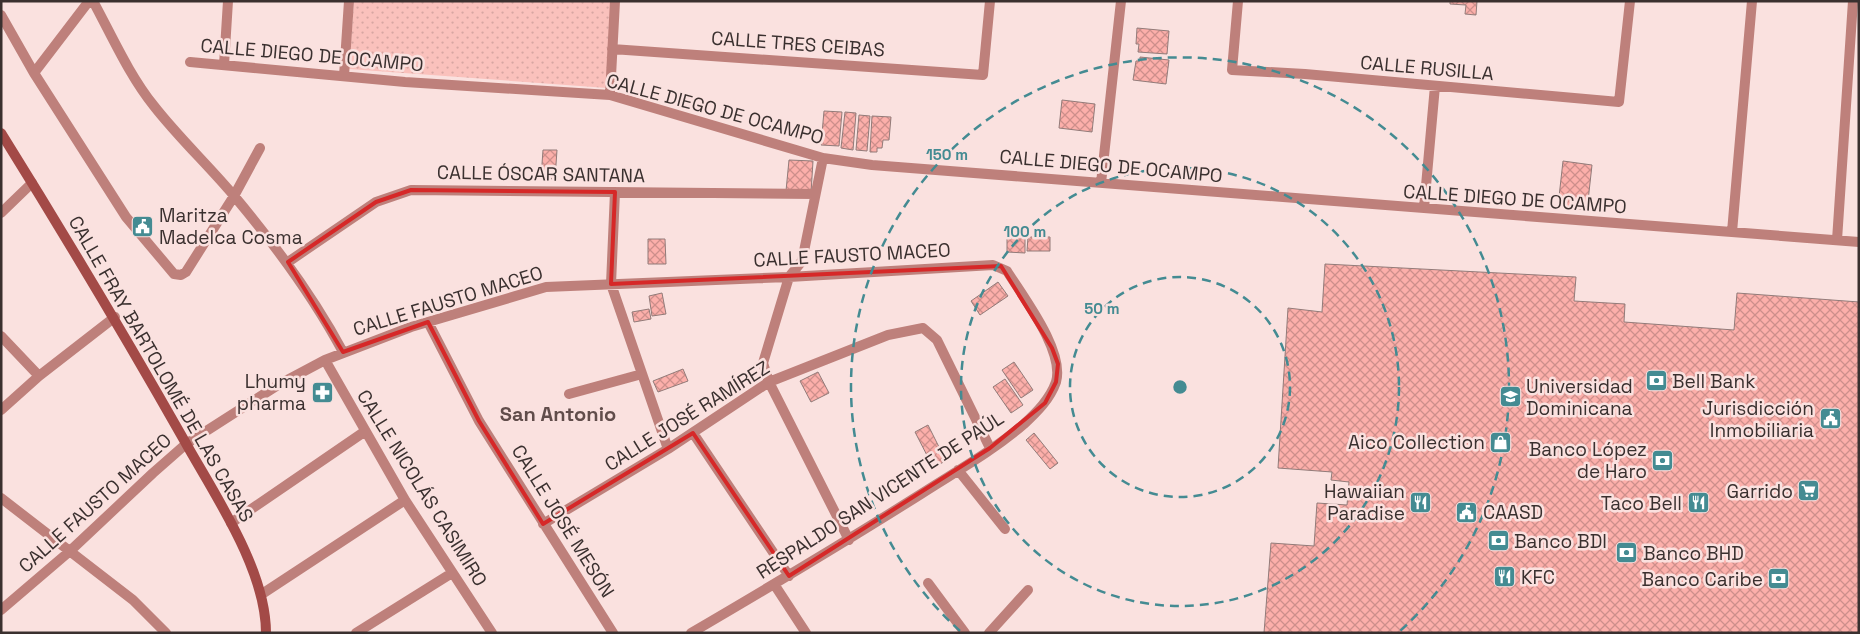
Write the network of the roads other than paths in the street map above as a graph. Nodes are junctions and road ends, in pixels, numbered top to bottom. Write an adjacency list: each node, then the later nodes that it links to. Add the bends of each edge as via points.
1 (91, 1): 15 (street); 26 (street, via 153,105)
2 (228, 1): 14 (street)
3 (349, 1): 16 (street)
4 (615, 1): 12 (street)
5 (990, 1): 12 (street, CALLE TRES CEIBAS, via 983,75)
6 (1121, 1): 22 (street)
7 (1238, 1): 17 (street, CALLE RUSILLA, via 1232,70)
8 (1630, 1): 17 (street, CALLE RUSILLA, via 1619,102)
9 (1752, 1): 29 (street)
10 (1853, 1): 30 (street)
11 (1, 15): 15 (street)
12 (612, 49): 18 (street)
13 (190, 62): 14 (street, CALLE DIEGO DE OCAMPO)
14 (224, 65): 16 (street, CALLE DIEGO DE OCAMPO)
15 (34, 73): 26 (street, via 126,217 174,274 186,272)
16 (344, 76): 18 (street, CALLE DIEGO DE OCAMPO)
17 (1435, 86): 27 (street)
18 (610, 95): 21 (street, CALLE DIEGO DE OCAMPO)
19 (1, 133): 23 (main road, CALLE FRAY BARTOLOMÉ DE LAS CASAS)
20 (260, 148): 26 (street)
21 (823, 158): 22 (street, CALLE DIEGO DE OCAMPO, via 872,165); 25 (street)
22 (1101, 182): 27 (street, CALLE DIEGO DE OCAMPO)
23 (32, 183): 28 (street); 36 (main road, CALLE FRAY BARTOLOMÉ DE LAS CASAS)
24 (615, 192): 25 (street, CALLE ÓSCAR SANTANA); 32 (street, CALLE ÓSCAR SANTANA, via 411,190 376,202); 35 (street)
25 (815, 194): 34 (street, via 802,261)
26 (234, 196): 32 (street)
27 (1424, 208): 29 (street, CALLE DIEGO DE OCAMPO)
28 (1, 213)
29 (1732, 232): 30 (street, CALLE DIEGO DE OCAMPO)
30 (1837, 240): 31 (street, CALLE DIEGO DE OCAMPO)
31 (1859, 242)
32 (288, 262): 39 (street)
33 (993, 265): 34 (street, CALLE FAUSTO MACEO); 49 (street, RESPALDO SAN VICENTE DE PAÚL, via 1007,271 1058,364 1056,382 1045,403)
34 (789, 277): 35 (street, CALLE FAUSTO MACEO); 43 (street, via 763,363)
35 (611, 284): 37 (street, CALLE FAUSTO MACEO, via 546,286); 41 (street)
36 (115, 317): 42 (street); 48 (main road, CALLE FRAY BARTOLOMÉ DE LAS CASAS)
37 (428, 322): 39 (street, CALLE FAUSTO MACEO); 55 (street, CALLE JOSÉ MESÓN, via 479,421)
38 (1, 336): 42 (street)
39 (343, 352): 40 (street, CALLE FAUSTO MACEO)
40 (325, 360): 46 (street, CALLE NICOLÁS CASIMIRO); 48 (street, CALLE FAUSTO MACEO, via 278,385)
41 (642, 374): 44 (street); 50 (street)
42 (39, 376): 45 (street)
43 (768, 382): 47 (street, CALLE JOSÉ RAMÍREZ); 49 (street, CALLE JOSÉ RAMÍREZ, via 888,335 923,328 938,340); 57 (street)
44 (569, 394)
45 (1, 410)
46 (364, 432): 53 (street, CALLE NICOLÁS CASIMIRO); 54 (street)
47 (693, 433): 50 (street, CALLE JOSÉ RAMÍREZ); 60 (street)
48 (186, 444): 54 (main road, CALLE FRAY BARTOLOMÉ DE LAS CASAS); 58 (street, CALLE FAUSTO MACEO)
49 (990, 448): 51 (street, RESPALDO SAN VICENTE DE PAÚL)
50 (668, 449): 55 (street, CALLE JOSÉ RAMÍREZ)
51 (958, 470): 56 (street); 57 (street, RESPALDO SAN VICENTE DE PAÚL)
52 (1, 498): 58 (street)
53 (405, 500): 59 (street, CALLE NICOLÁS CASIMIRO); 64 (street)
54 (231, 523): 64 (main road, CALLE FRAY BARTOLOMÉ DE LAS CASAS)
55 (543, 524): 70 (street, CALLE JOSÉ MESÓN)
56 (1005, 529)
57 (848, 540): 60 (street, RESPALDO SAN VICENTE DE PAÚL)
58 (70, 551): 65 (street, CALLE FAUSTO MACEO); 66 (street, via 133,600)
59 (452, 573): 68 (street); 69 (street, CALLE NICOLÁS CASIMIRO)
60 (789, 576): 62 (street, RESPALDO SAN VICENTE DE PAÚL)
61 (928, 583): 73 (street)
62 (774, 584): 71 (street, RESPALDO SAN VICENTE DE PAÚL); 72 (street)
63 (1028, 590): 74 (street)
64 (262, 594): 67 (main road, CALLE FRAY BARTOLOMÉ DE LAS CASAS)
65 (1, 610)
66 (166, 633)
67 (266, 633)
68 (356, 633)
69 (492, 633)
70 (613, 633)
71 (690, 633)
72 (806, 633)
73 (965, 633)
74 (989, 633)

